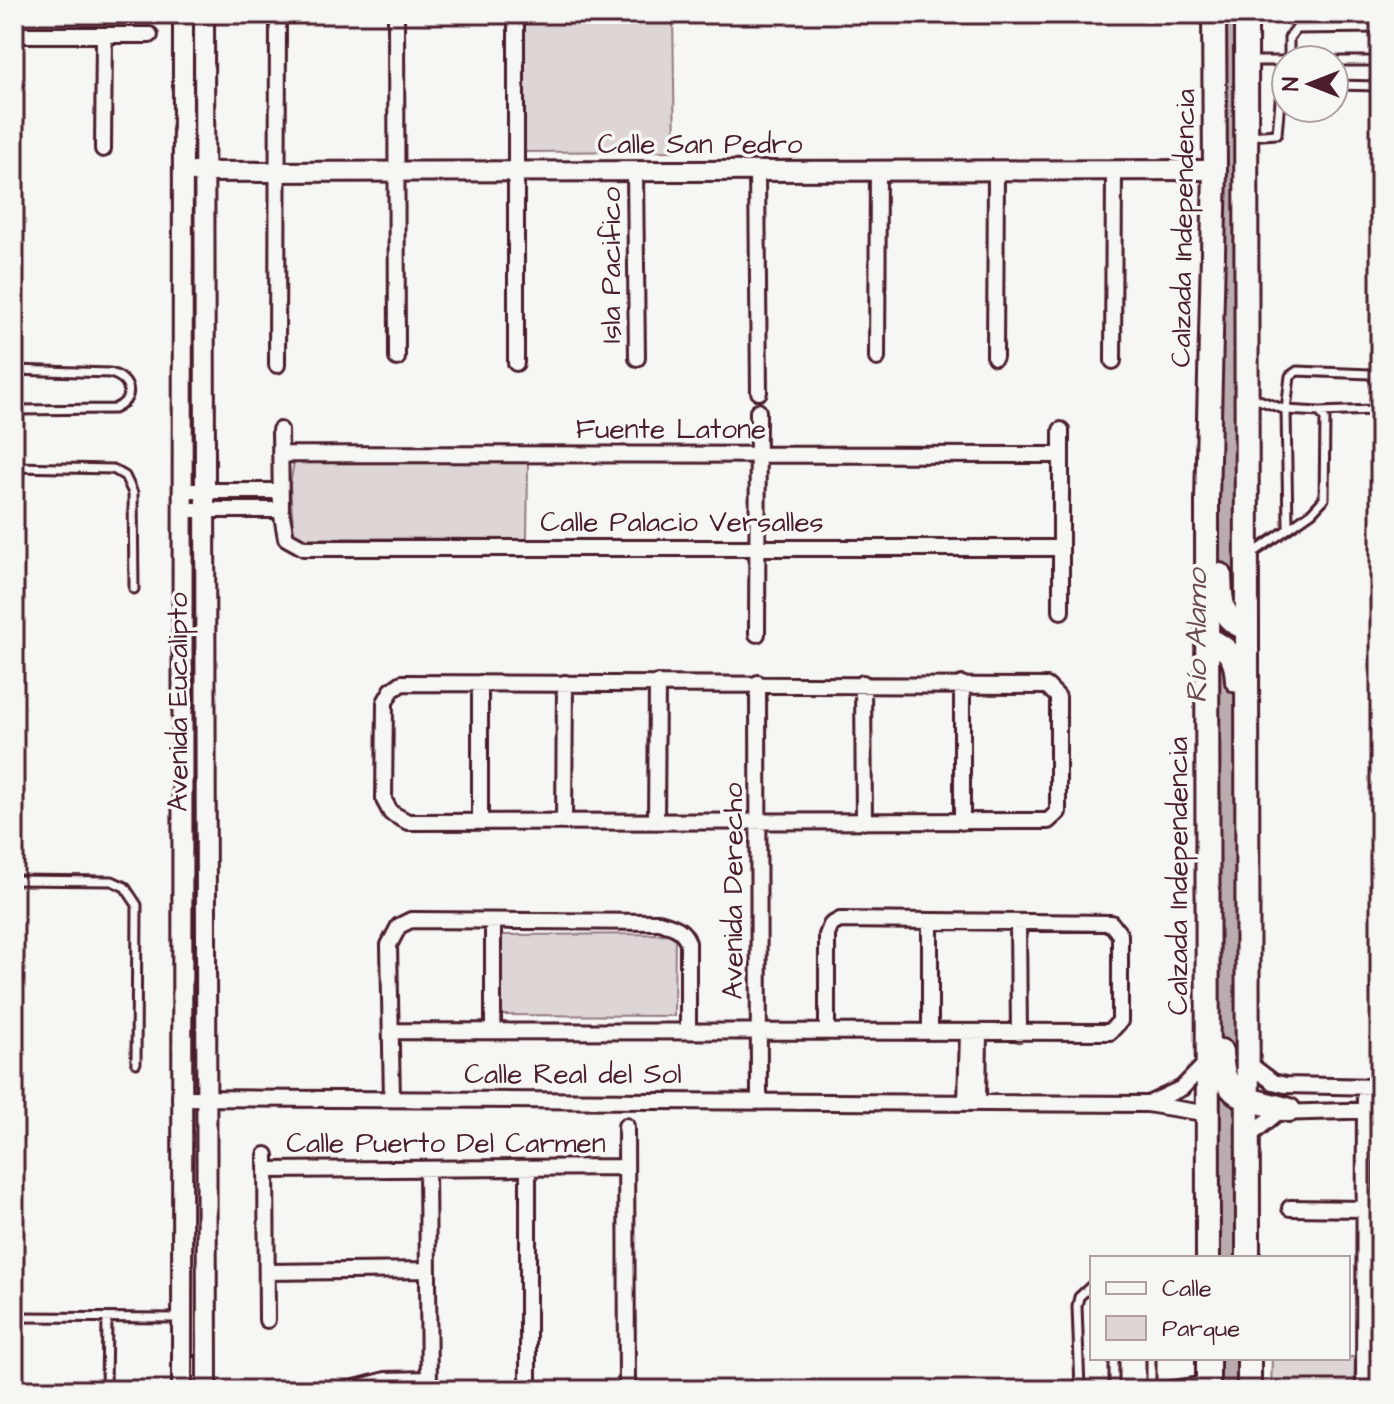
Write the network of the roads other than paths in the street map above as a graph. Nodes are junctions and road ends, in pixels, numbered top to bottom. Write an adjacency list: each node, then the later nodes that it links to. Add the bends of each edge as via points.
1 (183, 14): 27 (street, Avenida Eucalipto)
2 (204, 14): 31 (street, Avenida Eucalipto)
3 (278, 14): 32 (street)
4 (396, 14): 28 (street)
5 (516, 14): 24 (street)
6 (1214, 14): 23 (main road, Calzada Independencia)
7 (1246, 14): 14 (main road)
8 (1380, 28): 12 (lane, via 1296,29)
9 (14, 35): 10 (street)
10 (104, 35): 11 (street); 21 (street)
11 (150, 35)
12 (1288, 44)
13 (1270, 60): 14 (lane)
14 (1246, 61): 20 (main road)
15 (1350, 61): 16 (lane)
16 (1380, 61)
17 (1350, 85): 18 (lane)
18 (1380, 86)
19 (1278, 124): 20 (lane, via 1277,134)
20 (1246, 136): 33 (main road)
21 (103, 149)
22 (1114, 170): 23 (street, Calle San Pedro); 26 (street, Calle San Pedro); 38 (street)
23 (1215, 170): 33 (main road, via 1232,185); 57 (main road, Calzada Independencia)
24 (516, 171): 28 (street, Calle San Pedro); 29 (street, Calle San Pedro); 39 (street)
25 (878, 171): 26 (street, Calle San Pedro); 30 (street, Calle San Pedro); 37 (street)
26 (996, 171): 34 (street)
27 (185, 172): 31 (street, Calle San Pedro); 54 (street, Avenida Eucalipto)
28 (395, 172): 32 (street, Calle San Pedro); 35 (street)
29 (635, 172): 30 (street, Calle San Pedro); 36 (street, Isla Pacifico)
30 (757, 172): 42 (street)
31 (204, 173): 32 (street, Calle San Pedro); 56 (street, Avenida Eucalipto)
32 (277, 173): 40 (street)
33 (1247, 251): 43 (main road)
34 (995, 357)
35 (397, 358)
36 (637, 358)
37 (877, 358)
38 (1113, 361)
39 (516, 363)
40 (277, 365)
41 (14, 370): 44 (lane, via 120,375 129,396 114,409)
42 (759, 392)
43 (1247, 395): 45 (lane); 63 (main road)
44 (14, 410)
45 (1286, 410): 47 (lane); 47 (lane, via 1287,383 1297,371 1370,374 1377,380 1374,410); 60 (lane)
46 (758, 411): 51 (street)
47 (1320, 412): 60 (lane, via 1325,419 1324,499)
48 (280, 430): 50 (street)
49 (1061, 430): 52 (street)
50 (280, 454): 51 (street, Fuente Latone); 55 (street)
51 (758, 454): 52 (street, Fuente Latone); 61 (street)
52 (1061, 455): 62 (street)
53 (14, 467): 64 (lane, via 113,469 125,476 133,493)
54 (184, 491): 56 (street); 58 (street, Avenida Eucalipto)
55 (280, 491): 56 (street); 59 (street)
56 (206, 500): 58 (street); 59 (street); 100 (street, Avenida Eucalipto)
57 (1207, 501): 66 (main road, via 1219,525 1225,616); 68 (main road, Calzada Independencia)
58 (183, 510): 99 (street, Avenida Eucalipto)
59 (281, 510): 61 (street, Calle Palacio Versalles, via 286,538 304,548)
60 (1288, 525): 63 (lane)
61 (757, 547): 62 (street, Calle Palacio Versalles); 67 (street)
62 (1061, 548): 65 (street)
63 (1247, 558): 66 (main road)
64 (134, 589)
65 (1061, 611)
66 (1247, 628): 75 (main road)
67 (757, 634)
68 (1206, 638): 75 (main road, via 1223,645 1236,661 1237,747); 83 (main road, Calzada Independencia)
69 (480, 683): 70 (street); 76 (street); 76 (street, via 402,683 392,690 385,702 384,800 391,813 408,822)
70 (565, 683): 71 (street); 77 (street)
71 (657, 683): 72 (street); 78 (street)
72 (758, 683): 73 (street); 79 (street, Avenida Derecho)
73 (863, 683): 74 (street); 80 (street)
74 (962, 684): 81 (street); 81 (street, via 1047,686 1058,697 1058,812 1048,821)
75 (1247, 763): 97 (main road)
76 (480, 822): 77 (street)
77 (564, 822): 78 (street)
78 (656, 822): 79 (street)
79 (758, 822): 80 (street); 87 (street, Avenida Derecho)
80 (864, 822): 81 (street)
81 (962, 822)
82 (14, 880): 96 (lane, via 112,881 131,894 137,905)
83 (1208, 900): 95 (main road, Calzada Independencia); 103 (main road, via 1218,929 1222,1073 1226,1085)
84 (930, 922): 85 (street); 88 (street, via 840,920 831,925); 92 (street)
85 (1018, 922): 94 (street); 94 (street, via 1111,923 1120,935 1117,1029)
86 (493, 923): 89 (street); 90 (street, via 659,922 682,931 688,943); 91 (street, via 411,920 399,926 389,945)
87 (759, 1029): 88 (street); 90 (street); 102 (street, Avenida Derecho)
88 (827, 1029): 92 (street)
89 (493, 1030): 90 (street); 91 (street)
90 (688, 1030)
91 (391, 1031): 101 (street)
92 (930, 1032): 93 (street)
93 (974, 1033): 94 (street); 104 (street)
94 (1019, 1033)
95 (1208, 1061): 105 (street, Calle Real del Sol, via 1182,1088); 108 (main road, Calzada Independencia)
96 (136, 1063)
97 (1248, 1063): 98 (street, via 1285,1085); 103 (main road)
98 (1373, 1087): 107 (street)
99 (180, 1098): 100 (street, Calle Real del Sol); 125 (street, Avenida Eucalipto)
100 (204, 1098): 101 (street, Calle Real del Sol); 136 (street, Avenida Eucalipto)
101 (392, 1099): 102 (street, Calle Real del Sol)
102 (759, 1099): 104 (street, Calle Real del Sol)
103 (1248, 1100): 106 (main road); 110 (main road)
104 (972, 1102): 105 (street, Calle Real del Sol)
105 (1147, 1104): 108 (street, Calle Real del Sol)
106 (1289, 1110): 107 (street); 110 (street, via 1267,1118)
107 (1373, 1110): 115 (street)
108 (1209, 1114): 116 (main road, Calzada Independencia)
109 (626, 1126): 111 (street)
110 (1248, 1137): 117 (main road)
111 (626, 1167): 112 (street, Calle Puerto Del Carmen); 139 (street)
112 (528, 1168): 113 (street, Calle Puerto Del Carmen); 138 (street)
113 (427, 1169): 118 (street); 119 (street, Calle Puerto Del Carmen, via 266,1162)
114 (1290, 1208): 115 (street)
115 (1364, 1209): 122 (street)
116 (1208, 1256)
117 (1248, 1256)
118 (428, 1270): 119 (street); 131 (street)
119 (267, 1272): 126 (street)
120 (1090, 1287): 140 (lane, via 1077,1306)
121 (1350, 1306): 122 (street)
122 (1364, 1306): 144 (street)
123 (14, 1317): 124 (lane)
124 (107, 1318): 125 (lane); 134 (lane)
125 (182, 1318): 135 (street, Avenida Eucalipto)
126 (267, 1320)
127 (1114, 1360): 141 (lane)
128 (1151, 1360): 133 (lane)
129 (1208, 1360): 132 (main road)
130 (1249, 1360): 143 (main road)
131 (429, 1384): 137 (street, via 386,1380)
132 (1208, 1386): 133 (lane)
133 (1151, 1387): 142 (lane)
134 (106, 1390)
135 (182, 1390)
136 (207, 1390)
137 (348, 1390)
138 (528, 1390)
139 (627, 1390)
140 (1080, 1390)
141 (1114, 1390)
142 (1139, 1390)
143 (1249, 1390)
144 (1364, 1390)

